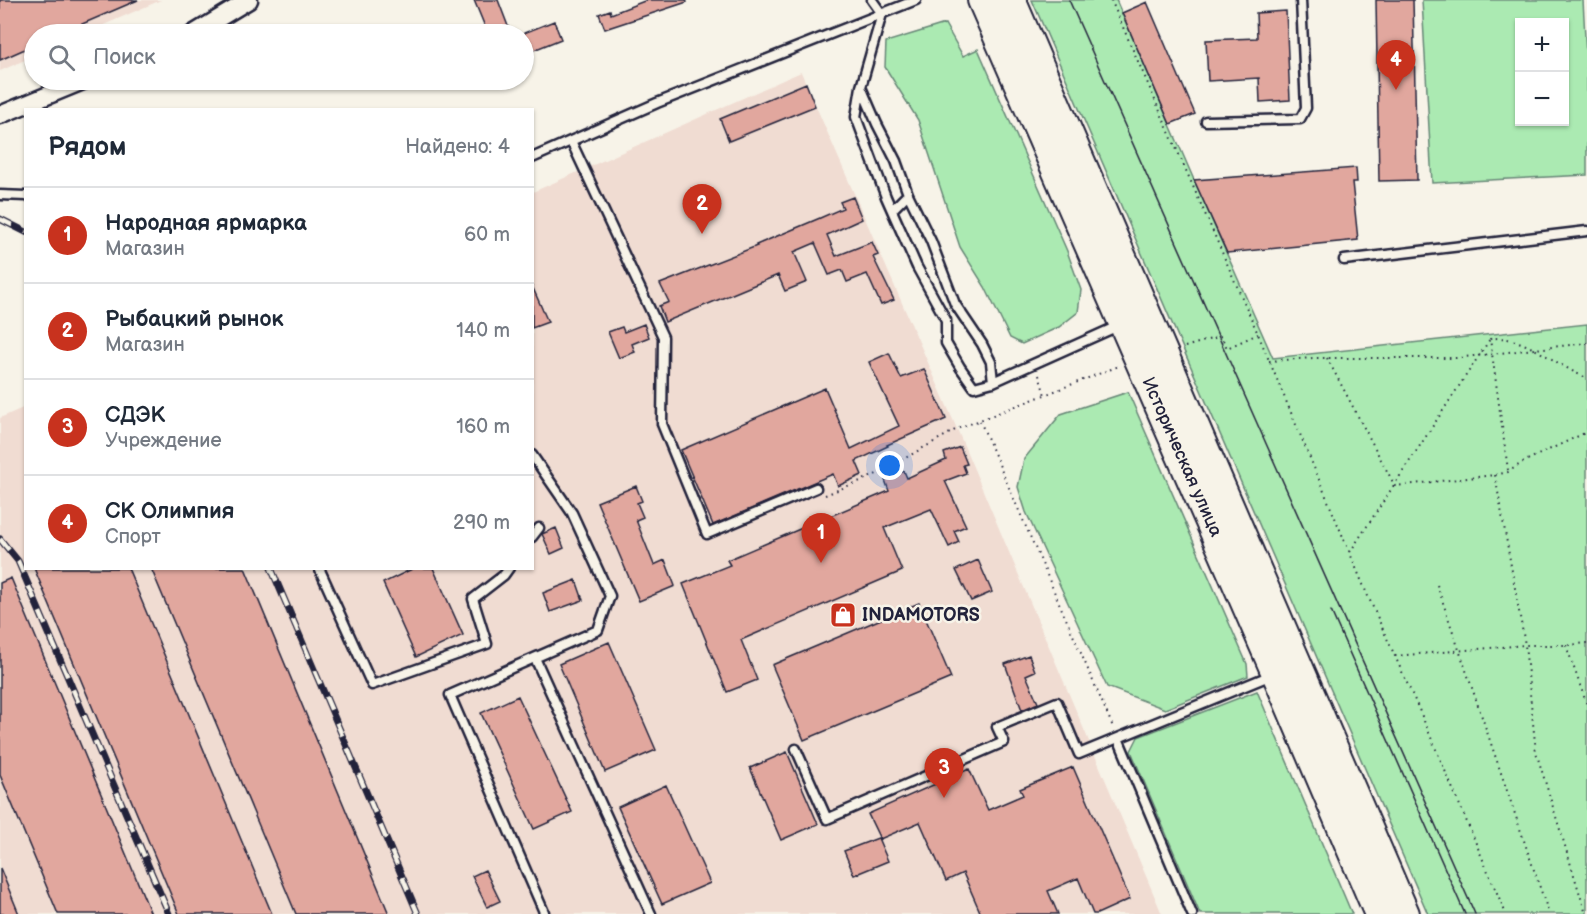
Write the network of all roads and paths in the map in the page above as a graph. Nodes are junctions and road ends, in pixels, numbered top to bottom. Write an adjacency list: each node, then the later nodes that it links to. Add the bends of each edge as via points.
1 (249, 0): 9 (street)
2 (872, 0): 8 (lane)
3 (916, 0): 8 (lane)
4 (983, 0): 22 (highway, Историческая улица)
5 (1010, 0): 65 (highway, Историческая улица)
6 (1111, 0): 23 (path)
7 (1301, 0): 13 (lane, via 1306,108 1300,118)
8 (882, 14): 10 (lane); 14 (lane)
9 (209, 24)
10 (861, 87): 16 (lane); 19 (lane, via 856,117)
11 (61, 90): 12 (street)
12 (0, 115)
13 (1206, 121)
14 (571, 141): 15 (lane); 43 (lane, via 663,337 662,424 707,534)
15 (534, 157)
16 (908, 194): 19 (lane); 35 (lane, via 955,304 991,362)
17 (0, 195): 18 (lane)
18 (24, 196)
19 (893, 209): 35 (lane, via 917,267 946,320 946,343 974,387)
20 (1587, 231): 21 (lane)
21 (1344, 260)
22 (1124, 323): 32 (lane); 57 (highway, Историческая улица)
23 (1258, 334): 26 (path); 31 (path)
24 (1490, 339): 27 (path, via 1502,336); 28 (path); 29 (path)
25 (1587, 343): 27 (path)
26 (1229, 347)
27 (1531, 349): 28 (path); 34 (path)
28 (1492, 354): 29 (path); 40 (path)
29 (1479, 356): 30 (path); 42 (path)
30 (1327, 358): 31 (path); 42 (path)
31 (1269, 361): 47 (path)
32 (1035, 363): 35 (lane); 36 (path)
33 (1120, 366): 36 (path)
34 (1587, 378)
35 (993, 382)
36 (1045, 395): 37 (path)
37 (980, 420): 44 (path, via 873,476); 59 (path)
38 (1587, 432): 40 (path)
39 (534, 458): 56 (lane, via 572,513 609,596 598,630)
40 (1508, 472): 41 (path)
41 (1495, 475): 42 (path); 52 (path)
42 (1395, 486): 47 (path)
43 (816, 488)
44 (819, 498)
45 (540, 528): 46 (lane)
46 (534, 535)
47 (1350, 552): 55 (path)
48 (320, 570): 49 (lane, via 372,685 488,644 473,599)
49 (508, 570)
50 (1437, 585): 54 (path)
51 (1587, 643): 53 (path)
52 (1525, 645): 53 (path); 54 (path); 68 (path, via 1536,752)
53 (1566, 645): 58 (path)
54 (1460, 651): 55 (path); 67 (path)
55 (1395, 656): 66 (path)
56 (535, 658): 61 (lane, via 450,695); 62 (lane)
57 (1277, 673): 59 (lane); 64 (highway, Историческая улица)
58 (1587, 705)
59 (1118, 738): 60 (lane, via 1079,754 1057,702 997,728 1004,742 827,819); 63 (lane)
60 (796, 749)
61 (544, 912)
62 (651, 914)
63 (1192, 914)
64 (1380, 914)
65 (1404, 914)
66 (1506, 914)
67 (1549, 914)
68 (1586, 914)

